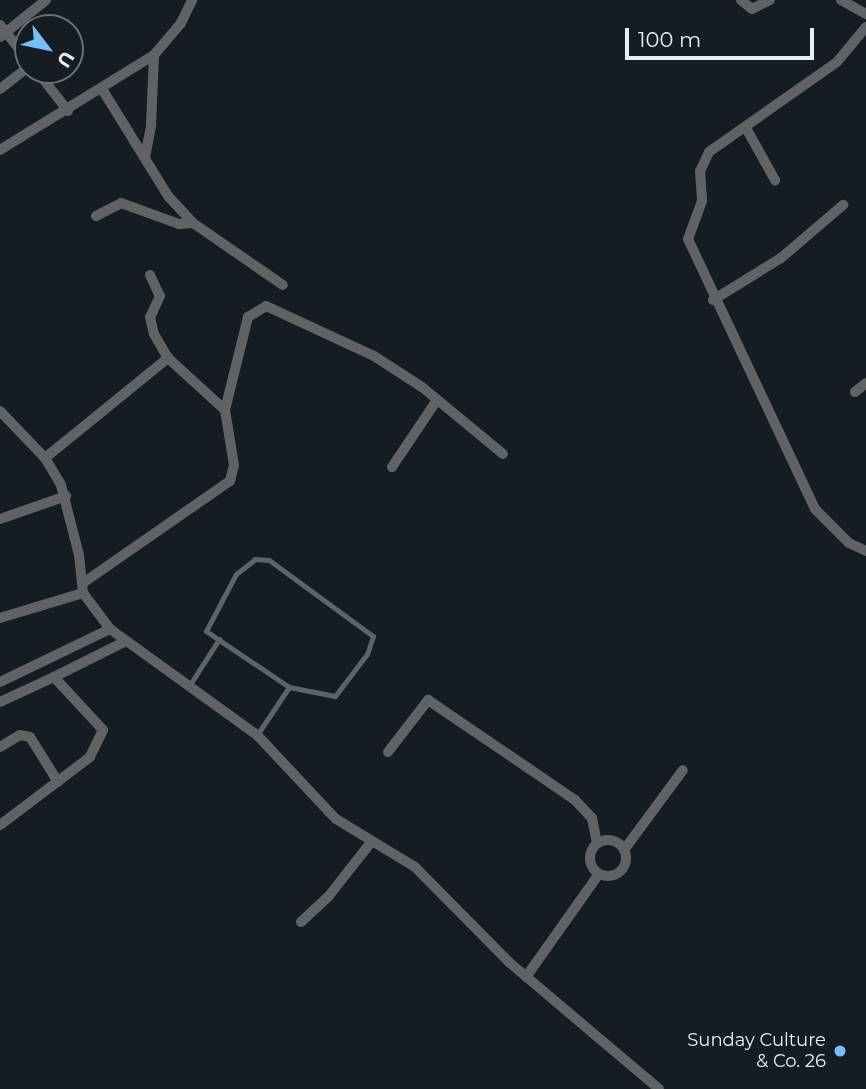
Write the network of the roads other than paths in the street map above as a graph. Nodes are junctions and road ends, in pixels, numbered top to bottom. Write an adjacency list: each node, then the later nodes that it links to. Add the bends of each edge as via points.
1 (46, 0): 8 (street)
2 (192, 0): 10 (street, via 181,23)
3 (741, 0): 4 (street, via 752,9)
4 (770, 0)
5 (841, 0): 6 (street)
6 (866, 14)
7 (866, 27): 16 (street, via 837,62)
8 (2, 31): 9 (street)
9 (14, 44)
10 (154, 55): 14 (street); 18 (street)
11 (14, 78): 13 (street)
12 (47, 84): 15 (street)
13 (0, 89)
14 (102, 89): 15 (street); 18 (street)
15 (68, 111): 17 (street)
16 (746, 128): 19 (street); 25 (street, via 702,161 702,201 689,227 691,252)
17 (0, 150)
18 (145, 157): 22 (street, via 168,196)
19 (775, 180)
20 (843, 205): 25 (street, via 781,258)
21 (96, 216): 22 (street, via 121,203 179,223)
22 (193, 223): 24 (street)
23 (150, 275): 26 (street, via 160,296 150,317)
24 (283, 285)
25 (713, 300): 37 (street, via 772,411 815,509 849,543)
26 (168, 358): 30 (street); 33 (street)
27 (866, 383): 28 (street)
28 (855, 392)
29 (437, 400): 30 (street, via 374,356 267,306 248,317); 32 (street); 34 (street)
30 (225, 410): 38 (street, via 234,465 230,481)
31 (0, 411): 33 (street)
32 (503, 454)
33 (44, 457): 35 (street)
34 (392, 467)
35 (66, 496): 36 (street); 38 (street)
36 (0, 519)
37 (866, 551)
38 (83, 588): 39 (street); 40 (street)
39 (0, 618)
40 (110, 629): 42 (street); 43 (street)
41 (219, 639): 46 (lane); 47 (lane); 47 (lane, via 206,631 236,574 255,559 269,560 371,631 368,654 340,693 327,697)
42 (126, 641): 44 (street); 46 (street)
43 (22, 671): 45 (street); 48 (street)
44 (54, 677): 48 (street); 54 (street, via 103,730 96,751)
45 (0, 682)
46 (189, 686): 50 (street)
47 (289, 687): 50 (lane)
48 (31, 688): 49 (street)
49 (0, 701)
50 (257, 735): 56 (street, via 327,811)
51 (0, 747): 54 (street, via 20,735 30,737)
52 (388, 752): 57 (street, via 428,700 575,800 592,818)
53 (683, 771): 58 (street)
54 (58, 782): 55 (street)
55 (0, 825)
56 (372, 841): 60 (street, via 328,897); 61 (street, via 415,867)
57 (597, 843): 58 (street, via 609,840); 59 (street, via 590,860)
58 (624, 850): 59 (street, via 622,870)
59 (599, 874): 61 (street)
60 (301, 922)
61 (526, 977): 62 (street)
62 (659, 1089)

